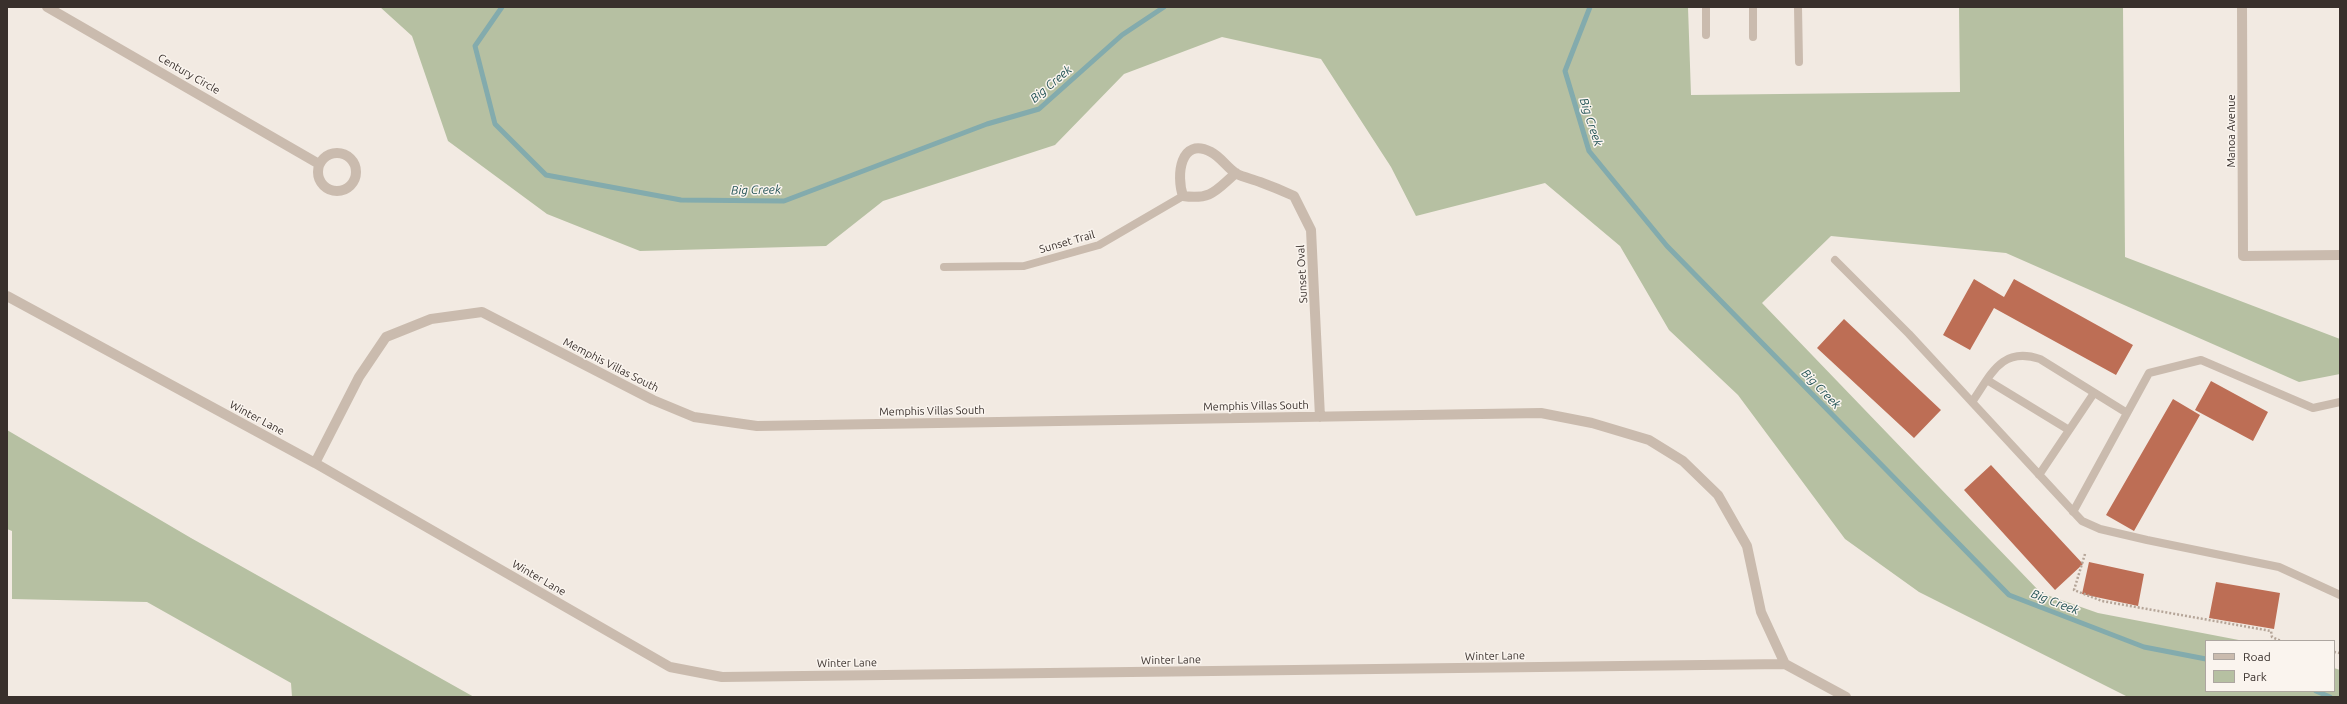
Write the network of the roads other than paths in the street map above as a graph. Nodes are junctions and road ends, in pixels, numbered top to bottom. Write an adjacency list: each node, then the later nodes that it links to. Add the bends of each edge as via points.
1 (47, 7): 9 (street, Century Circle)
2 (1706, 7): 6 (lane)
3 (1753, 7): 7 (lane)
4 (1798, 7): 8 (lane)
5 (2242, 7): 12 (street, Manoa Avenue, via 2243,256)
6 (1706, 35)
7 (1753, 37)
8 (1799, 62)
9 (319, 164)
10 (1236, 173): 11 (street, via 1213,194 1196,198); 11 (street, Sunset Oval, via 1210,151 1198,149 1188,152 1181,162 1179,173); 21 (street, Sunset Oval, via 1294,196 1311,230)
11 (1183, 196): 14 (lane, Sunset Trail, via 1099,245 1024,266)
12 (2340, 255)
13 (1835, 260): 18 (lane, via 1910,334)
14 (944, 267)
15 (7, 296): 23 (street, Winter Lane)
16 (1988, 380): 17 (lane, via 1999,364 2008,358 2026,354 2040,359); 18 (lane); 22 (lane)
17 (2094, 393): 20 (lane); 22 (lane)
18 (1972, 402): 24 (lane)
19 (2340, 402): 20 (lane, via 2313,408 2201,360 2149,373)
20 (2127, 413): 25 (lane)
21 (1320, 417): 23 (street, Memphis Villas South, via 756,426 694,417 653,400 482,312 431,319 386,337 358,377); 27 (street, Memphis Villas South, via 1541,413 1592,423 1649,440 1683,462 1718,495 1747,546 1761,612)
22 (2069, 430): 24 (lane)
23 (315, 463): 27 (street, Winter Lane, via 670,667 722,677)
24 (2039, 475): 25 (lane)
25 (2073, 512): 26 (lane, via 2082,521 2100,529 2279,567)
26 (2340, 595)
27 (1785, 664): 28 (street)
28 (1846, 697)

